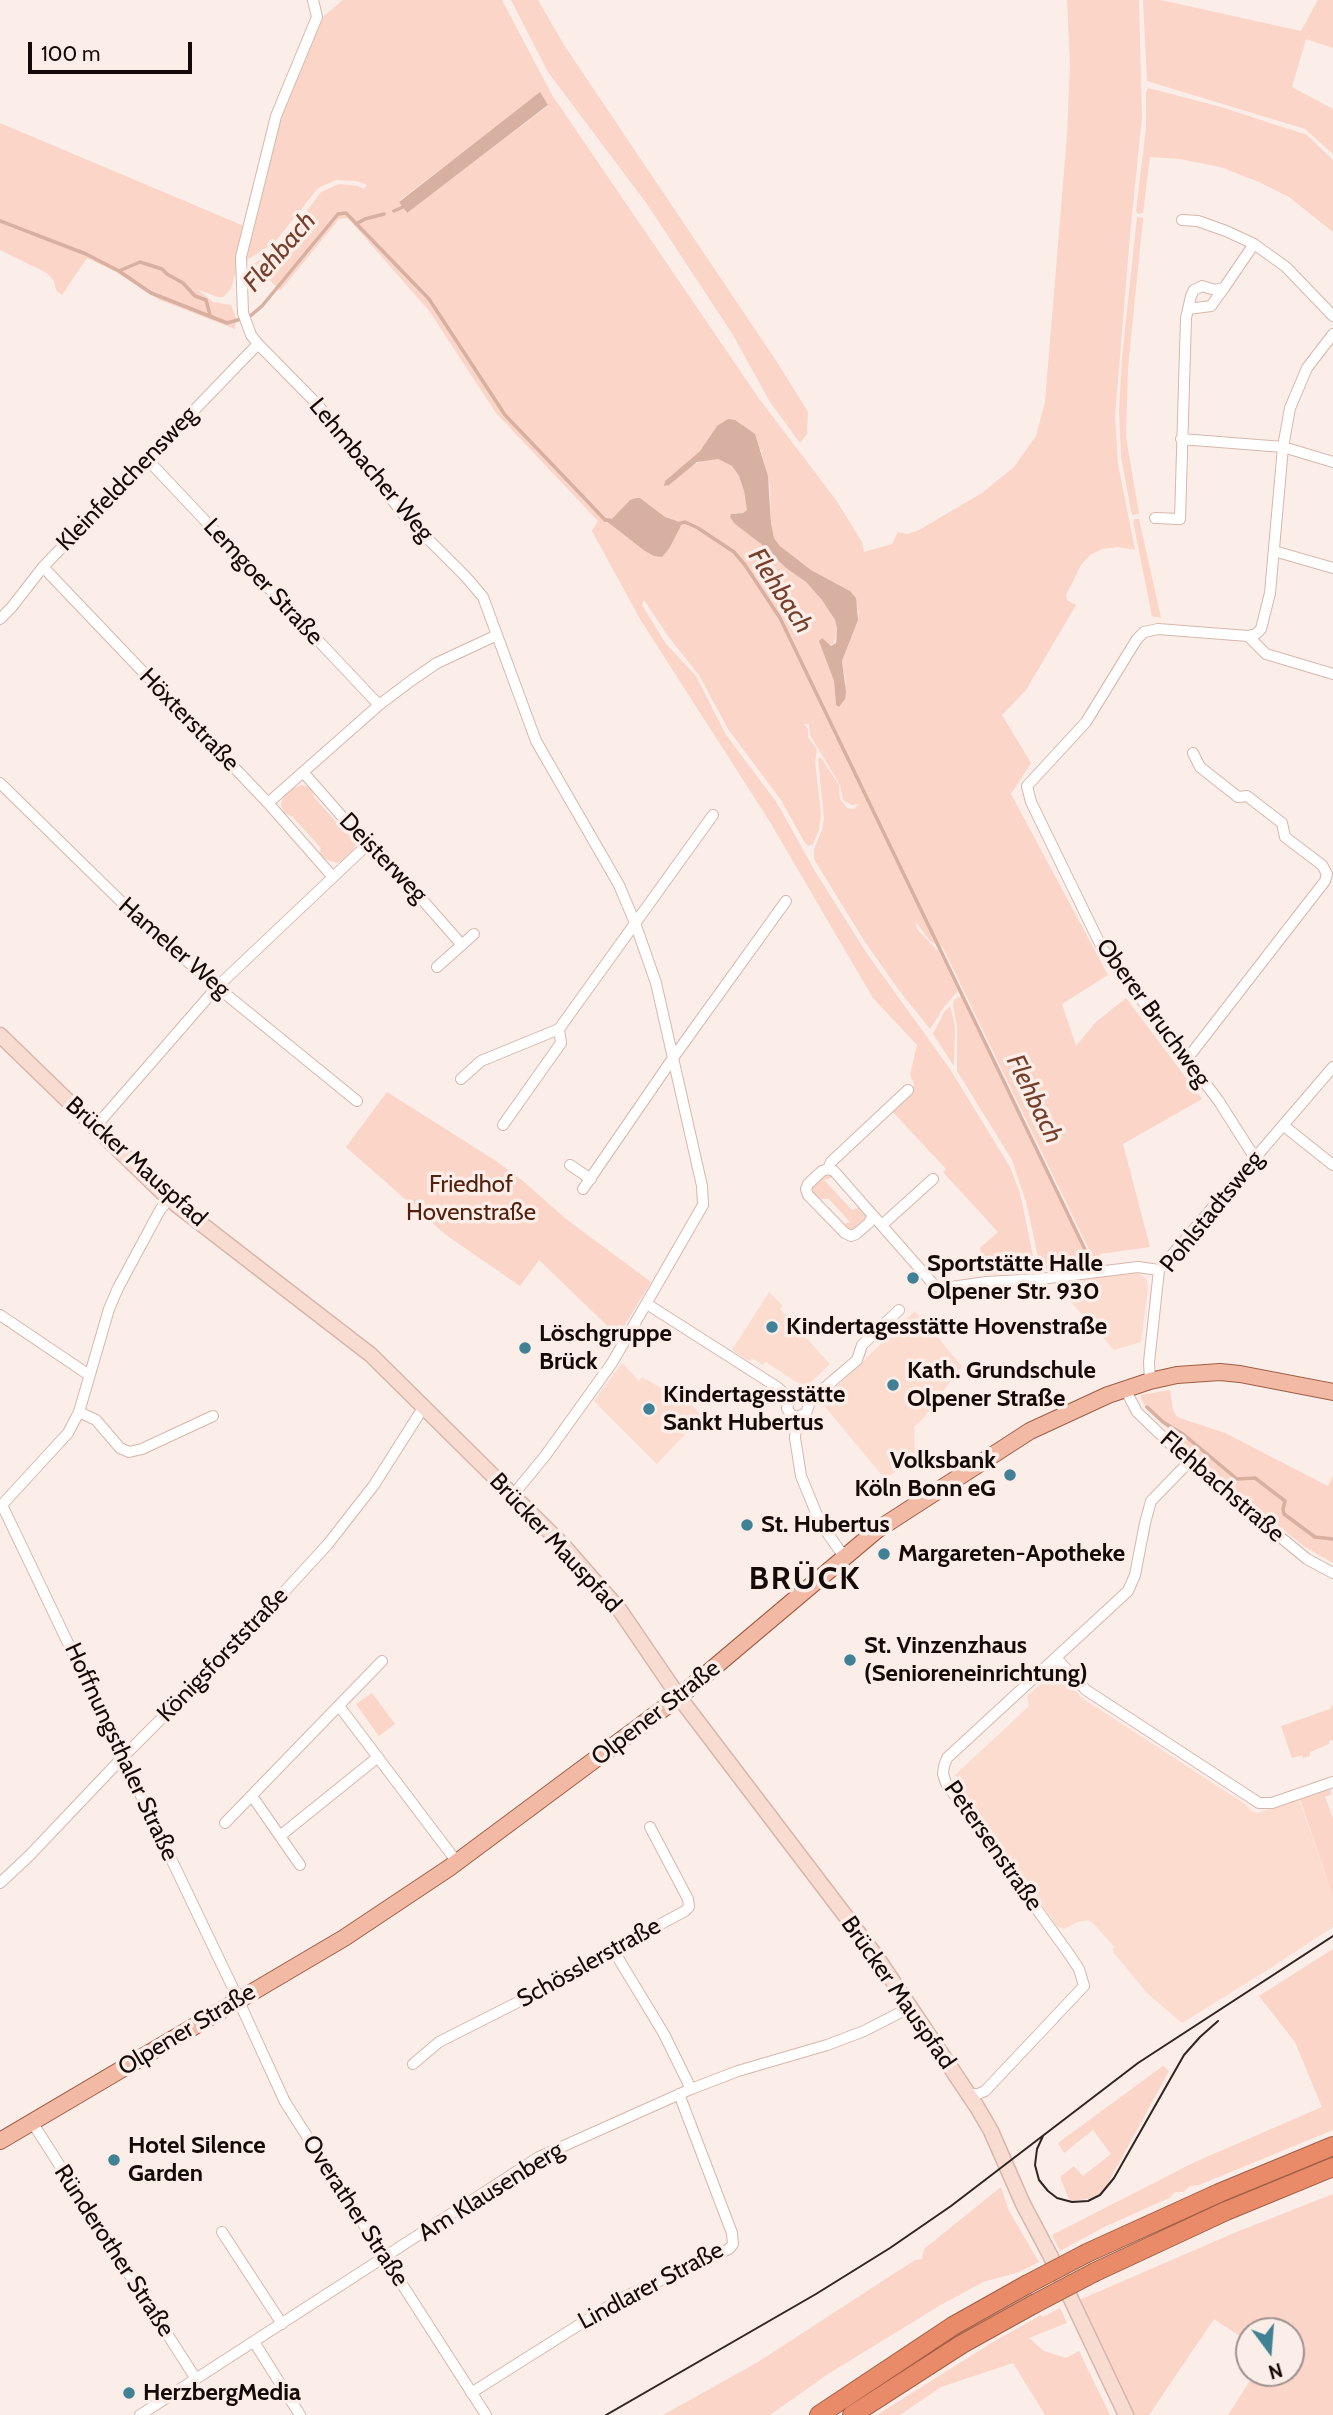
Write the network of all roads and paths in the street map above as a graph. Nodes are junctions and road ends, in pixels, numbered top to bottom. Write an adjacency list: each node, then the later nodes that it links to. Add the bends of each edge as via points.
1 (313, 0): 8 (street, Lehmbacher Weg, via 317,17 276,116 241,257 244,317)
2 (1182, 220): 3 (street, via 1198,221)
3 (1254, 244): 4 (street); 6 (street, via 1286,267)
4 (1224, 288): 5 (street, via 1211,306); 5 (street, via 1194,290)
5 (1188, 309): 9 (street)
6 (1333, 316)
7 (1333, 334): 10 (street, via 1298,387)
8 (258, 344): 11 (street, Kleinfeldchensweg); 18 (street, Lehmbacher Weg, via 318,405 404,515 477,589)
9 (1181, 439): 10 (street); 13 (street, via 1180,519)
10 (1283, 447): 12 (street); 14 (street)
11 (146, 458): 15 (street, Kleinfeldchensweg); 21 (street, Lemgoer Straße)
12 (1333, 462)
13 (1155, 518)
14 (1274, 551): 16 (street); 19 (street, via 1263,626)
15 (43, 567): 17 (street, Kleinfeldchensweg); 25 (street, Höxterstraße)
16 (1333, 568)
17 (0, 619)
18 (497, 635): 21 (street, via 437,663); 30 (street, Lehmbacher Weg, via 536,741 619,885)
19 (1248, 636): 20 (street, via 1266,654); 38 (street, Oberer Bruchweg, via 1158,629 1144,632 1086,722 1027,786 1102,948)
20 (1333, 674)
21 (379, 705): 23 (street)
22 (1193, 752): 38 (street, via 1200,767 1282,823 1285,837 1327,874)
23 (303, 772): 25 (street); 27 (street, Deisterweg)
24 (0, 783): 34 (street, Hameler Weg, via 142,922)
25 (268, 803): 28 (street, Höxterstraße)
26 (713, 815): 30 (street)
27 (367, 845): 28 (street); 32 (street, Deisterweg, via 382,854)
28 (332, 876): 34 (street)
29 (786, 901): 37 (street)
30 (635, 923): 35 (street); 37 (street, Lehmbacher Weg, via 657,985)
31 (474, 934): 32 (street)
32 (462, 945): 33 (street)
33 (437, 967)
34 (217, 987): 42 (street, Hameler Weg); 44 (street)
35 (559, 1029): 40 (street, via 481,1060); 43 (street, via 561,1043)
36 (0, 1035): 44 (main road, Brücker Mauspfad)
37 (673, 1058): 50 (street); 57 (street, Lehmbacher Weg, via 703,1205)
38 (1187, 1059): 46 (street, Oberer Bruchweg)
39 (1333, 1067): 45 (street, Pohlstadtsweg)
40 (461, 1079)
41 (908, 1090): 49 (street)
42 (357, 1101)
43 (503, 1125)
44 (96, 1126): 53 (main road, Brücker Mauspfad)
45 (1284, 1126): 46 (street, Pohlstadtsweg); 48 (street)
46 (1255, 1158): 56 (street, Pohlstadtsweg)
47 (570, 1165): 50 (street)
48 (1333, 1165)
49 (828, 1169): 54 (street); 54 (street, via 808,1184 808,1195 851,1236)
50 (591, 1179): 52 (street)
51 (933, 1179): 55 (street)
52 (583, 1189)
53 (170, 1199): 60 (street, via 118,1288); 66 (main road, Brücker Mauspfad, via 356,1342)
54 (872, 1217): 55 (street)
55 (882, 1225): 56 (street, via 932,1283 945,1288 1138,1267)
56 (1159, 1270): 61 (street, Pohlstadtsweg)
57 (647, 1304): 64 (street); 71 (street, Lehmbacher Weg, via 606,1372)
58 (899, 1310): 65 (street, via 862,1345 857,1360)
59 (0, 1315): 60 (street)
60 (89, 1374): 67 (street)
61 (1150, 1381): 62 (main road, Olpener Straße); 63 (main road, Olpener Straße, via 1220,1372)
62 (1125, 1389): 70 (street, Flehbachstraße, via 1137,1412); 73 (main road, Olpener Straße, via 1030,1431 877,1530)
63 (1333, 1392)
64 (790, 1398): 65 (street, via 801,1395); 69 (street, via 787,1408)
65 (808, 1402): 69 (street, via 806,1413)
66 (423, 1408): 71 (main road, Brücker Mauspfad); 79 (street, Königsforststraße, via 374,1485 328,1544)
67 (79, 1412): 68 (street, via 96,1420 129,1452); 72 (street, via 64,1439)
68 (214, 1416)
69 (797, 1417): 73 (street, via 801,1476 828,1534)
70 (1189, 1462): 74 (street, Flehbachstraße, via 1307,1559); 75 (street, Petersenstraße, via 1151,1501 1128,1591)
71 (513, 1495): 77 (main road, Brücker Mauspfad, via 605,1592)
72 (1, 1506): 79 (street, Hoffnungsthaler Straße)
73 (848, 1555): 77 (main road, Olpener Straße)
74 (1333, 1573)
75 (1056, 1658): 81 (street, via 1086,1690 1257,1802 1266,1804); 95 (street, Petersenstraße, via 947,1758 943,1774 1079,1969 1084,1986 985,2091)
76 (382, 1661): 78 (street)
77 (679, 1697): 86 (main road, Olpener Straße); 91 (main road, Brücker Mauspfad, via 876,1956)
78 (339, 1706): 80 (street); 82 (street)
79 (123, 1757): 88 (street, Königsforststraße); 90 (street, Hoffnungsthaler Straße)
80 (378, 1757): 85 (street); 86 (street)
81 (1333, 1782)
82 (251, 1796): 83 (street); 85 (street)
83 (225, 1823)
84 (650, 1827): 89 (street, Schösslerstraße, via 689,1907)
85 (280, 1836): 87 (street)
86 (457, 1862): 90 (main road, Olpener Straße, via 344,1938)
87 (300, 1865)
88 (0, 1883)
89 (615, 1953): 92 (street, Schösslerstraße, via 600,1956 439,2042); 93 (street)
90 (239, 2000): 96 (main road, Olpener Straße); 101 (street, Overather Straße, via 294,2119)
91 (909, 2008): 93 (street, Am Klausenberg, via 827,2045); 95 (main road, Brücker Mauspfad)
92 (414, 2064)
93 (691, 2089): 94 (street, Am Klausenberg)
94 (679, 2094): 101 (street, Am Klausenberg, via 539,2157); 105 (street, Lindlarer Straße, via 733,2244 620,2299)
95 (968, 2094): 111 (main road, Brücker Mauspfad, via 991,2131)
96 (33, 2122): 97 (main road, Olpener Straße); 104 (street, Ründerother Straße)
97 (0, 2141)
98 (1333, 2146): 109 (highway, bridge, via 1087,2253 953,2326)
99 (1333, 2167): 110 (highway, bridge, via 1095,2272 962,2344)
100 (222, 2232): 102 (street)
101 (386, 2257): 102 (street, Am Klausenberg); 105 (street, Overather Straße)
102 (282, 2325): 103 (street, Am Klausenberg)
103 (254, 2342): 104 (street, Am Klausenberg); 107 (street)
104 (196, 2379): 106 (street, Am Klausenberg)
105 (471, 2393): 108 (street, Overather Straße)
106 (140, 2415)
107 (300, 2415)
108 (486, 2415)
109 (818, 2415)
110 (852, 2415)
111 (1126, 2415)

